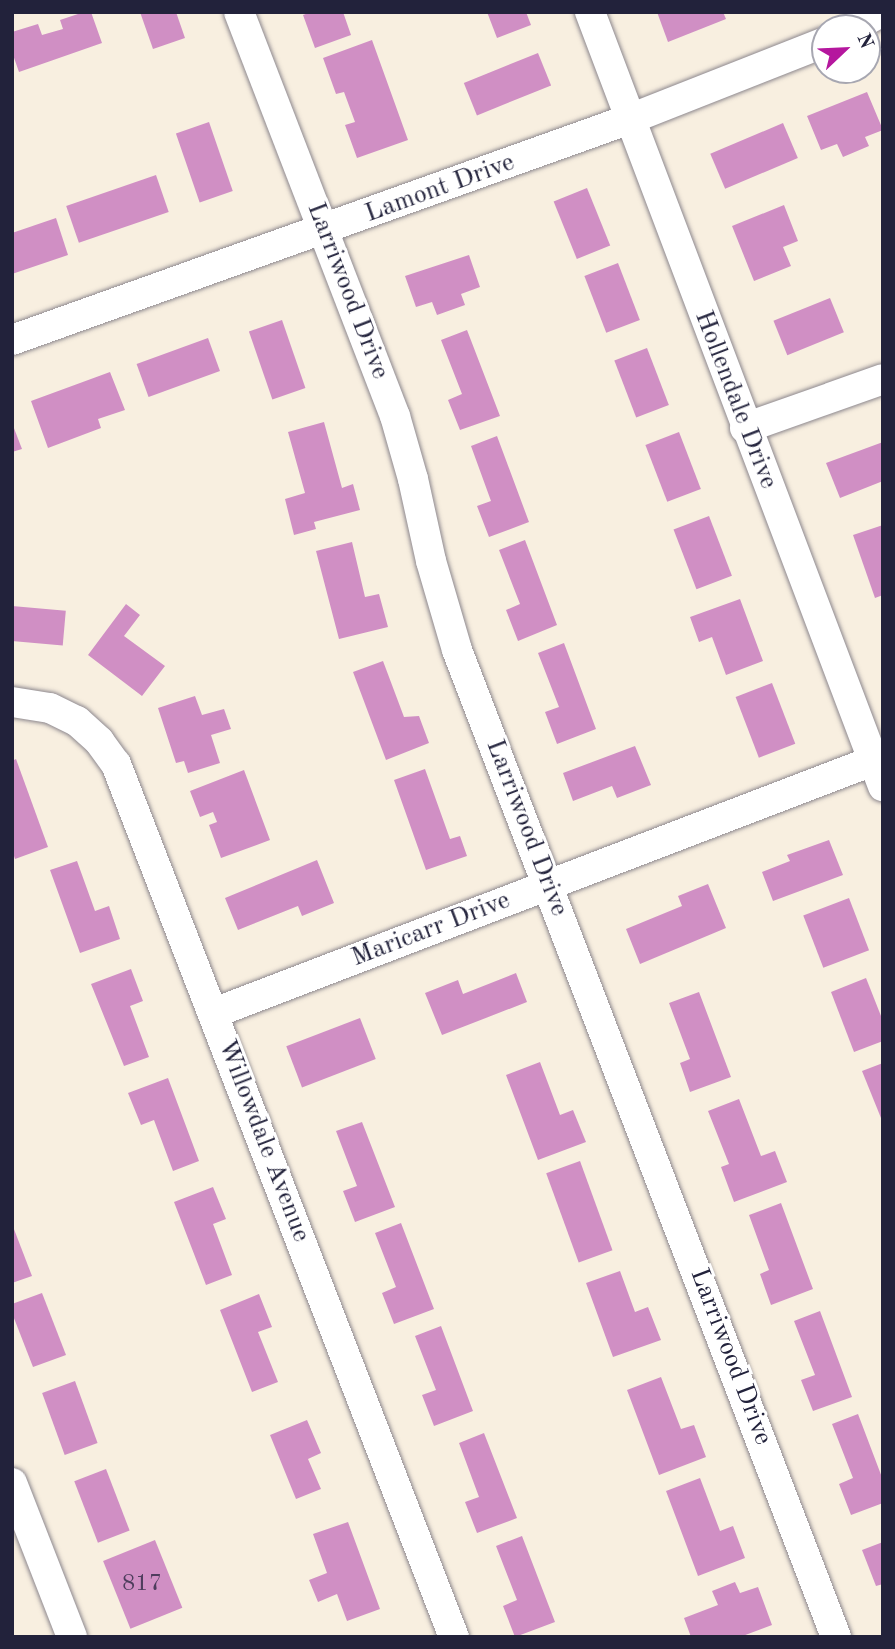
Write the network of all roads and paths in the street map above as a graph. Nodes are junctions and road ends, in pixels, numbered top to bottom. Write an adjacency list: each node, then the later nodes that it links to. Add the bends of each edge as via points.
1 (239, 12): 5 (street, Larriwood Drive)
2 (590, 12): 4 (street, Hollendale Drive)
3 (811, 48): 4 (street, Lamont Drive)
4 (630, 119): 5 (street, Lamont Drive); 8 (street, Hollendale Drive)
5 (324, 231): 6 (street, Lamont Drive); 11 (street, Larriwood Drive, via 396,416 430,561 457,650)
6 (12, 340)
7 (883, 379): 8 (street)
8 (745, 428): 10 (street, Hollendale Drive)
9 (12, 702): 12 (street, Willowdale Avenue, via 50,708 76,721 116,764)
10 (880, 768): 11 (street, Maricarr Drive)
11 (547, 885): 12 (street, Maricarr Drive); 16 (street, Larriwood Drive)
12 (214, 1013): 15 (street, Willowdale Avenue)
13 (12, 1483): 14 (street)
14 (72, 1637)
15 (454, 1637)
16 (836, 1637)

